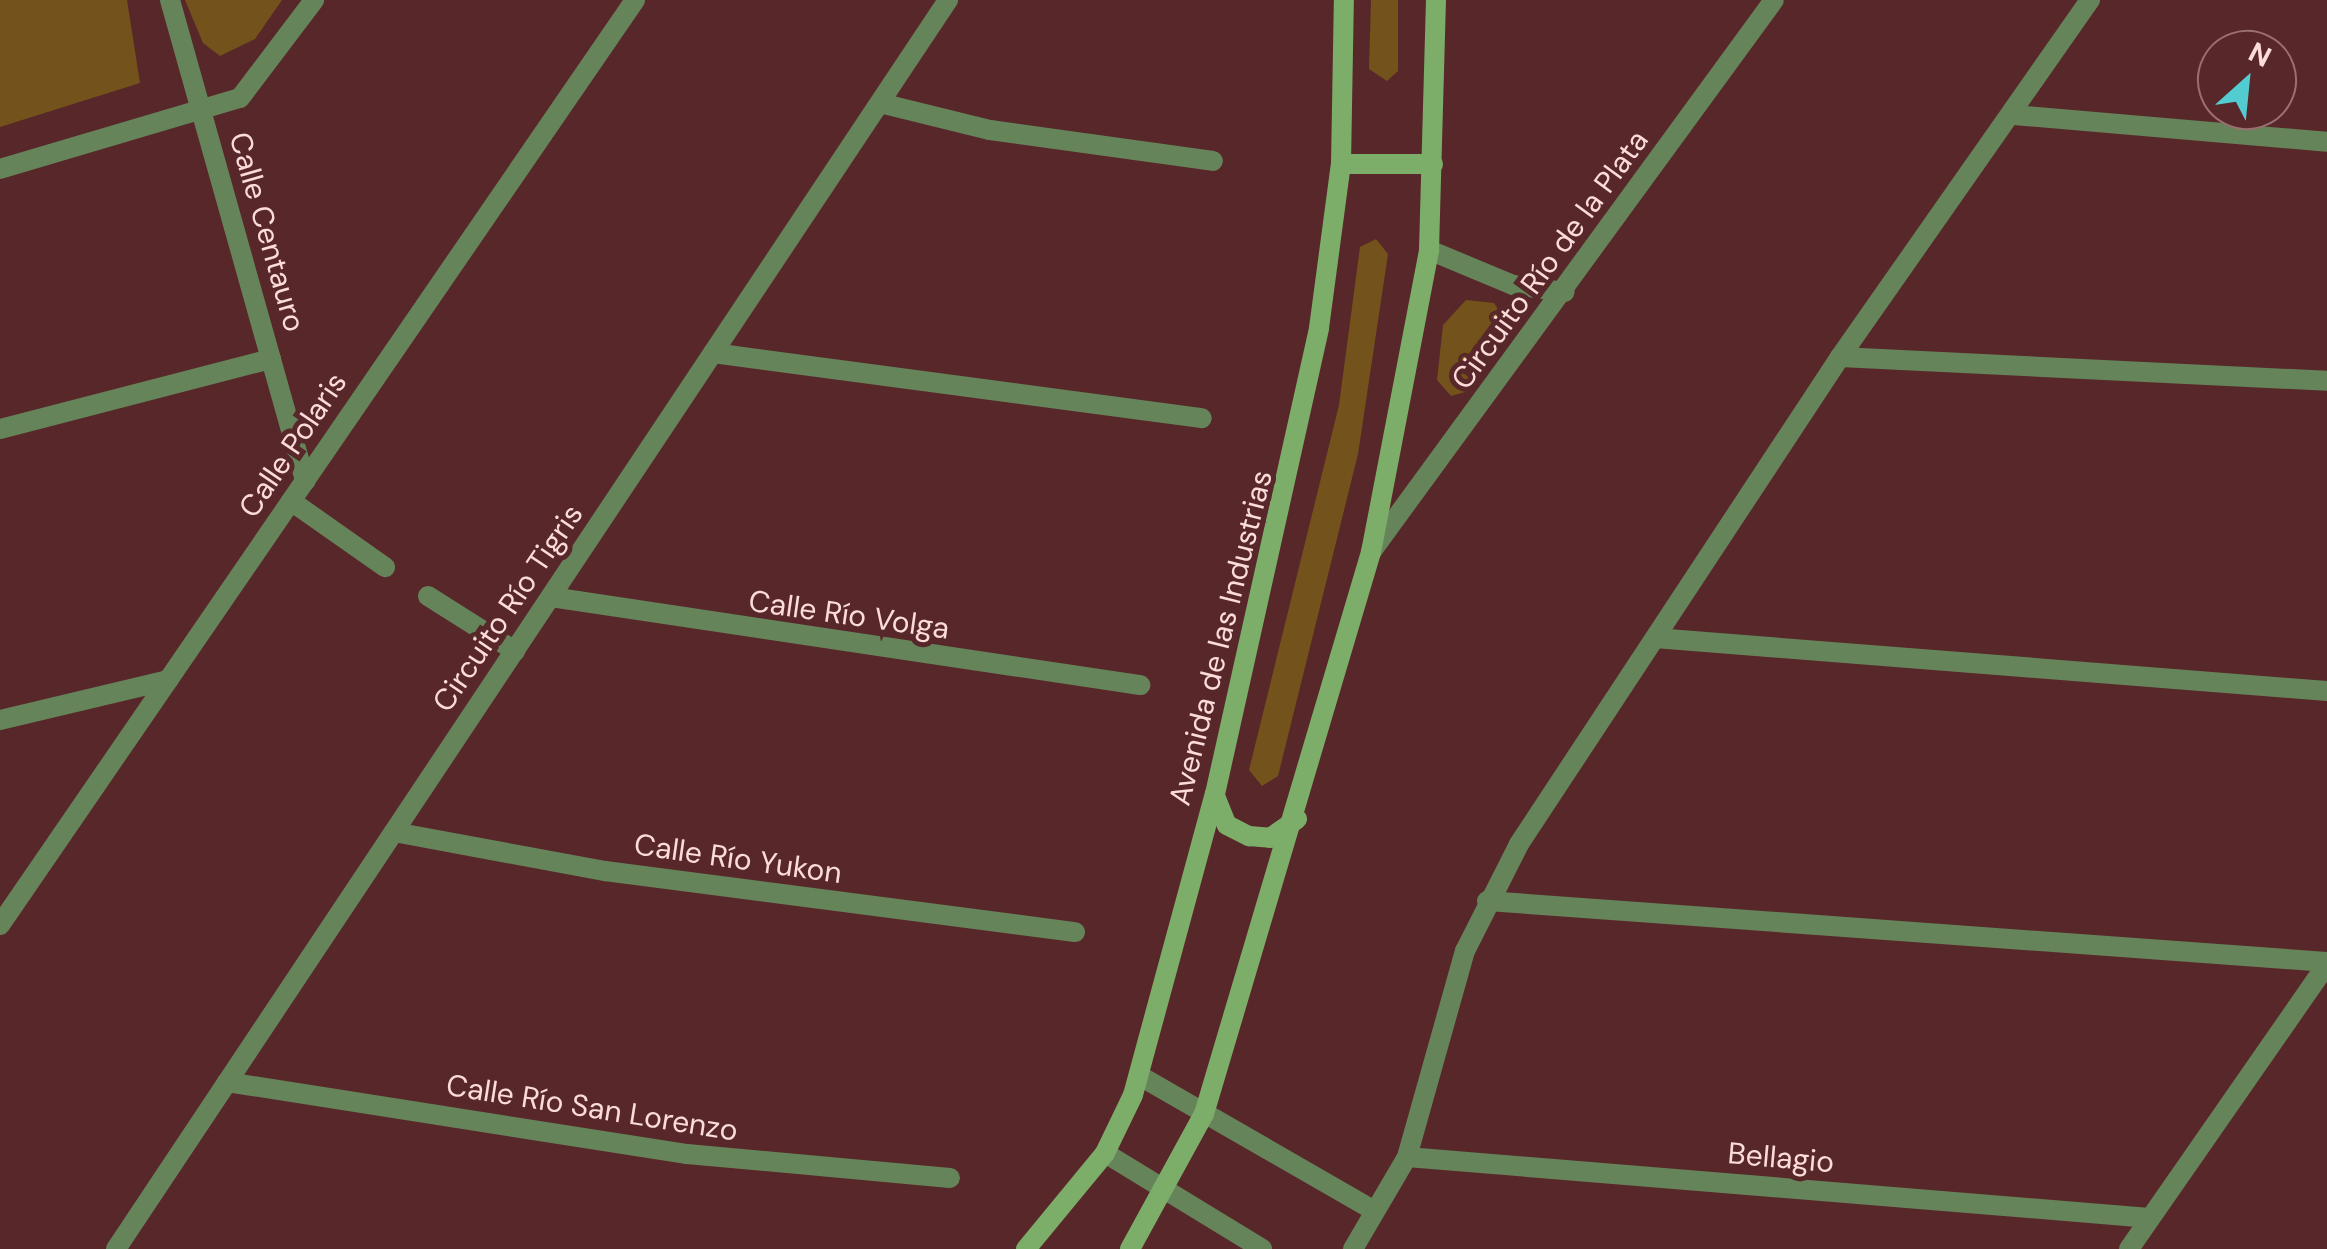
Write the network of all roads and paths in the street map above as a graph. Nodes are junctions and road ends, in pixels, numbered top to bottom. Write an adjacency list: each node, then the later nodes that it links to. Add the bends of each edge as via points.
1 (170, 0): 11 (street, Calle Centauro)
2 (314, 0): 11 (street, via 261,78)
3 (635, 0): 25 (street, Calle Polaris)
4 (948, 0): 9 (street, Circuito Río Tigris)
5 (1344, 0): 14 (street, Avenida de las Industrias)
6 (1436, 0): 15 (street)
7 (1774, 0): 18 (street, Circuito Río de la Plata)
8 (2090, 0): 10 (street)
9 (880, 103): 13 (street, via 990,130); 19 (street, Circuito Río Tigris)
10 (2014, 114): 12 (street); 20 (street)
11 (203, 115): 16 (street); 21 (street, Calle Centauro)
12 (2327, 142)
13 (1212, 162)
14 (1340, 164): 15 (street); 37 (street, Avenida de las Industrias, via 1292,482)
15 (1433, 164): 17 (street)
16 (0, 169)
17 (1429, 250): 18 (street, via 1513,285); 27 (street)
18 (1565, 292): 27 (street, Circuito Río de la Plata)
19 (713, 353): 23 (street); 30 (street, Circuito Río Tigris)
20 (1840, 357): 22 (street); 31 (street)
21 (271, 360): 24 (street); 25 (street, Calle Centauro)
22 (2327, 381)
23 (1202, 418)
24 (0, 429)
25 (305, 480): 26 (street, Calle Polaris)
26 (291, 502): 28 (street); 33 (street, Calle Polaris)
27 (1370, 552): 38 (street)
28 (385, 568)
29 (428, 596): 32 (street)
30 (551, 597): 32 (street, Circuito Río Tigris); 34 (street, Calle Río Volga)
31 (1655, 638): 35 (street); 40 (street)
32 (515, 652): 39 (street, Circuito Río Tigris)
33 (168, 680): 36 (street); 41 (street, Calle Polaris)
34 (1140, 684)
35 (2327, 691)
36 (0, 720)
37 (1215, 794): 38 (street, via 1227,825 1249,836 1270,838); 44 (street, Avenida de las Industrias)
38 (1298, 818): 46 (street)
39 (394, 832): 42 (street, Calle Río Yukon, via 604,870); 45 (street, Circuito Río Tigris)
40 (1488, 901): 43 (street); 48 (street)
41 (0, 925)
42 (1075, 932)
43 (2327, 963): 52 (street)
44 (1140, 1076): 46 (street); 47 (street, Avenida de las Industrias)
45 (228, 1082): 49 (street, Calle Río San Lorenzo, via 704,1156); 53 (street, Circuito Río Tigris)
46 (1204, 1114): 50 (street); 51 (street)
47 (1105, 1153): 50 (street); 54 (street, Avenida de las Industrias)
48 (1407, 1157): 51 (street); 52 (street, Bellagio)
49 (950, 1178)
50 (1168, 1192): 55 (street); 56 (street)
51 (1373, 1210): 57 (street)
52 (2150, 1218): 58 (street)
53 (116, 1249)
54 (1026, 1249)
55 (1130, 1249)
56 (1262, 1249)
57 (1353, 1249)
58 (2129, 1249)

